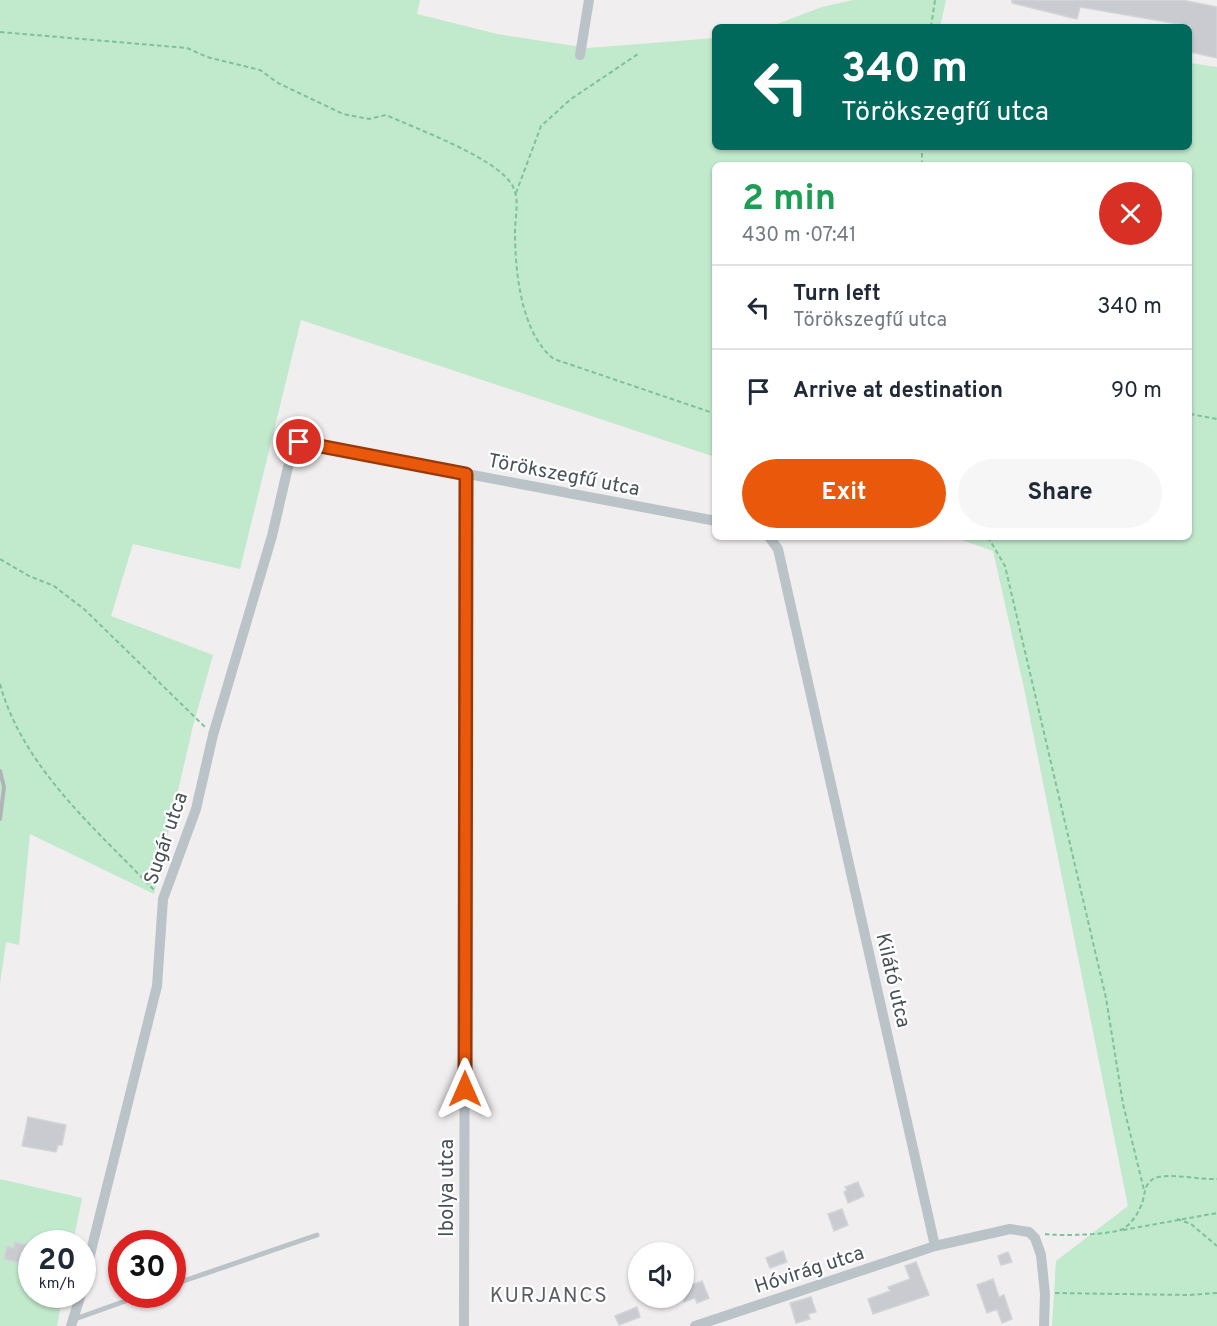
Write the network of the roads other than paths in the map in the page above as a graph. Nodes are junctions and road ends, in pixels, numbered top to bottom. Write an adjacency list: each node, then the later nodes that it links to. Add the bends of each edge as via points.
1 (589, 0): 2 (street)
2 (580, 55)
3 (299, 442): 4 (street, Törökszegfű utca); 7 (street, Sugár utca, via 288,466 196,809 162,899 157,986)
4 (466, 474): 5 (street, Törökszegfű utca); 13 (street, Ibolya utca)
5 (712, 520)
6 (771, 540): 9 (street, Kilátó utca, via 778,549)
7 (96, 1231)
8 (317, 1235): 10 (lane)
9 (935, 1246): 14 (street, Hóvirág utca); 15 (street, via 1010,1229 1029,1232 1041,1255)
10 (186, 1280)
11 (109, 1308): 12 (lane)
12 (73, 1322)
13 (464, 1326)
14 (694, 1326)
15 (1044, 1326)

